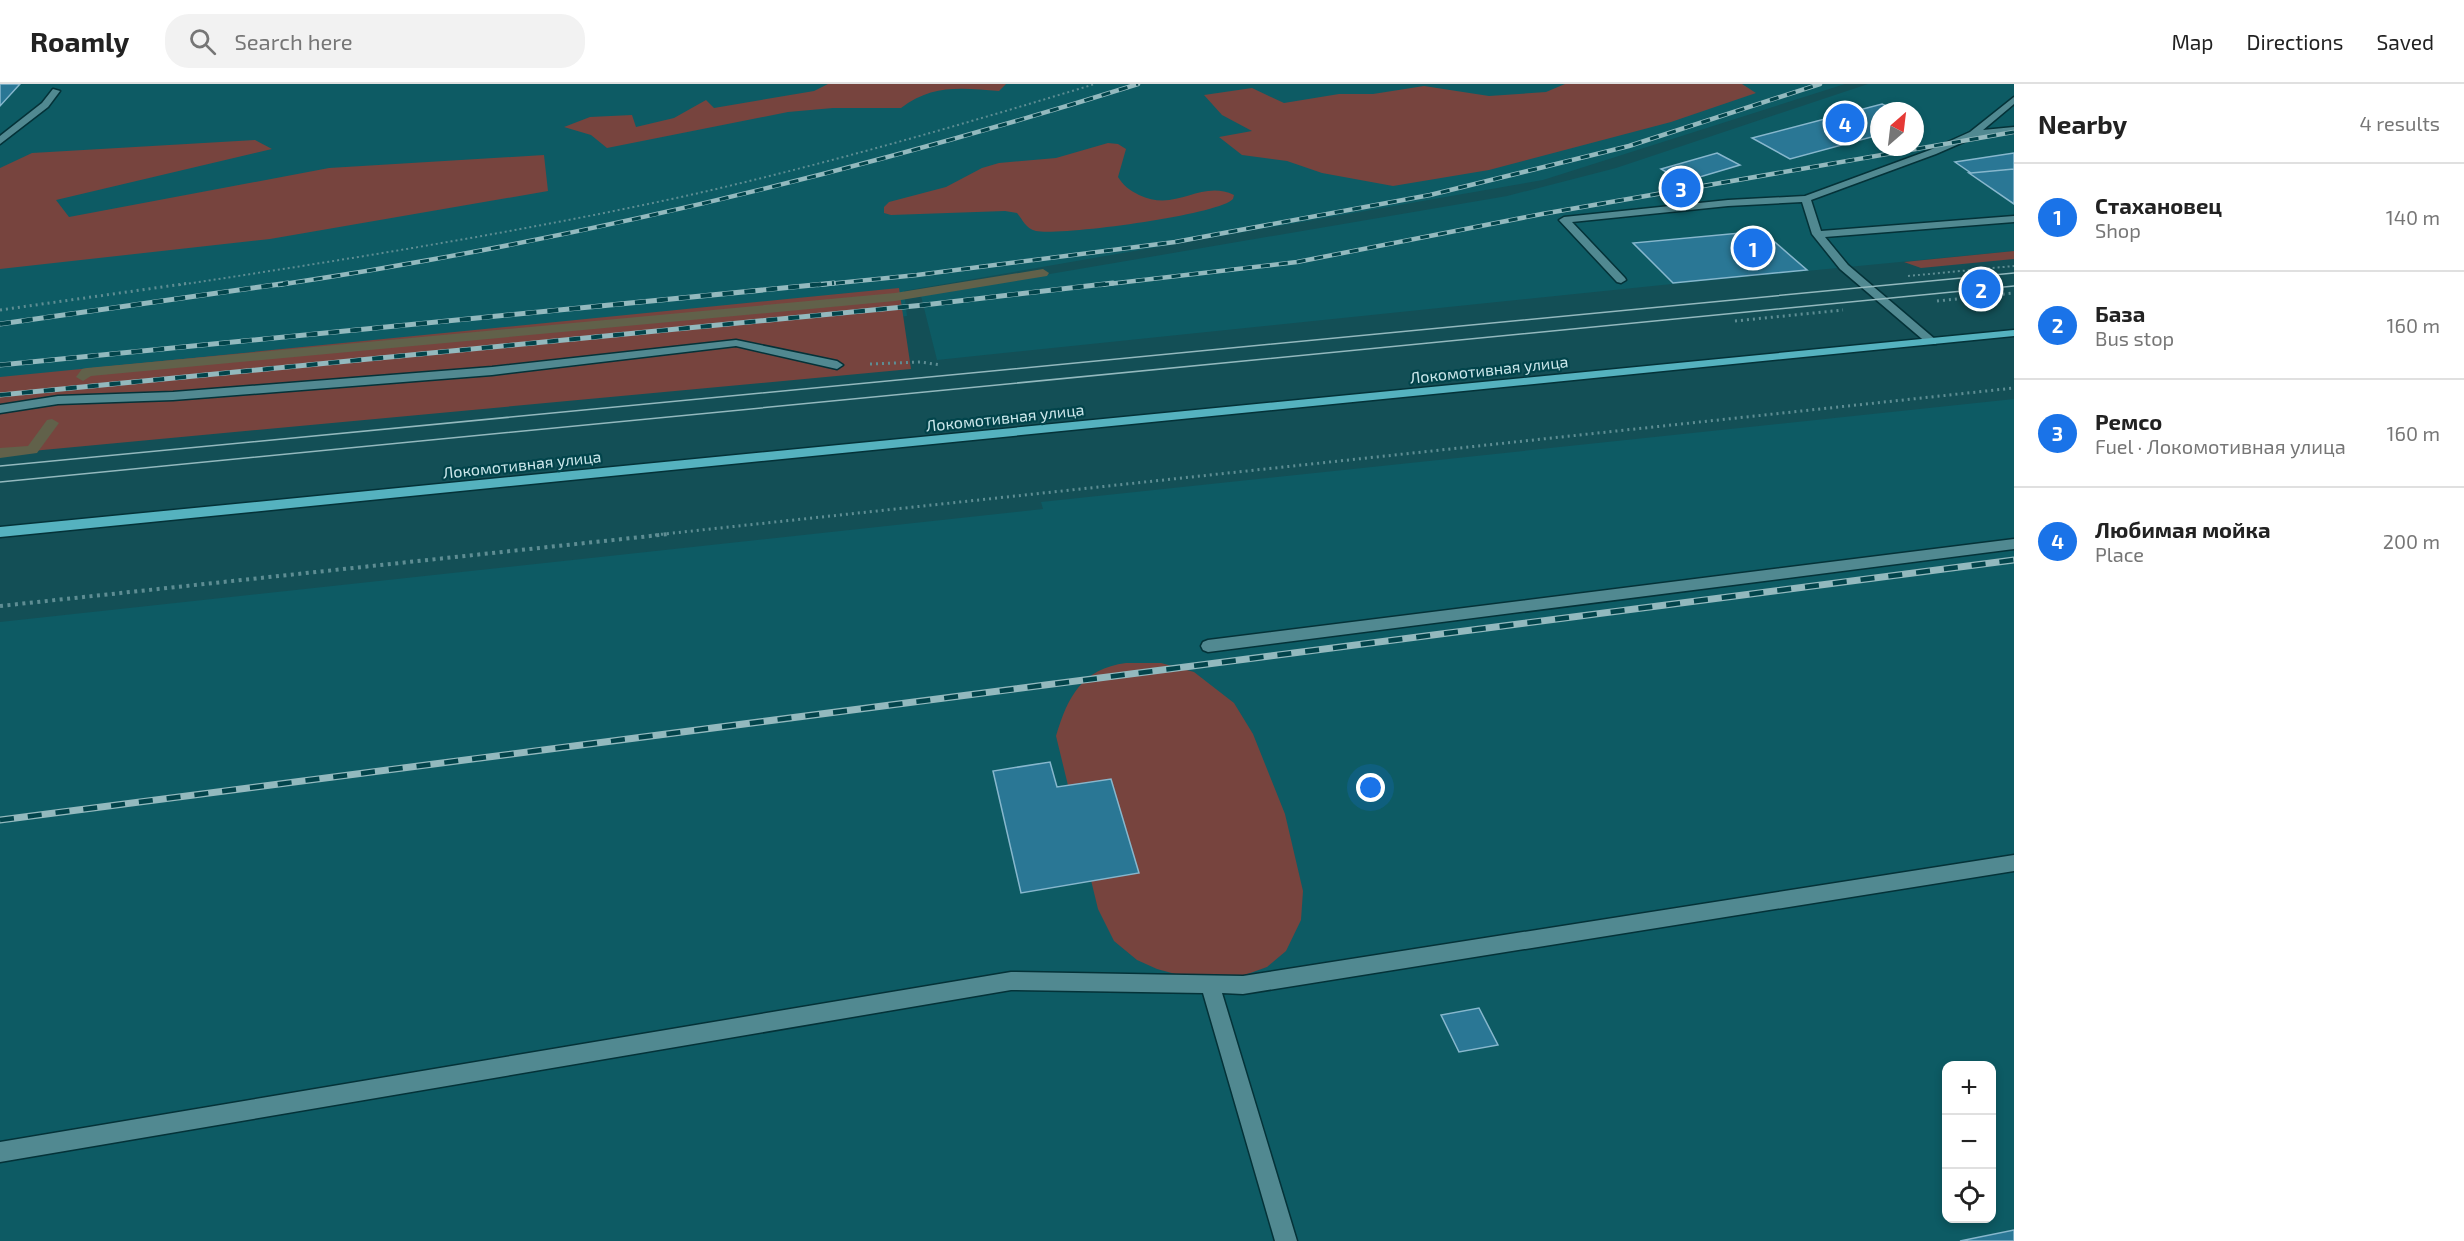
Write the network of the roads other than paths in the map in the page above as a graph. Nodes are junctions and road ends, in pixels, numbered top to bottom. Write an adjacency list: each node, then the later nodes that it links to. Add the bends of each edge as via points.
1 (56, 91): 5 (lane, via 45,105)
2 (2014, 100): 4 (lane)
3 (2014, 130): 4 (lane)
4 (1973, 134): 6 (lane)
5 (0, 141)
6 (1806, 198): 8 (lane); 9 (lane, via 1564,220)
7 (2014, 219): 8 (lane)
8 (1817, 234): 11 (lane, via 1844,267)
9 (1621, 280)
10 (2014, 333): 11 (main road, Локомотивная улица)
11 (1932, 342): 14 (main road, Локомотивная улица)
12 (837, 365): 13 (lane, via 736,342 492,370 173,396 58,400)
13 (0, 409)
14 (0, 532)
15 (2014, 544): 16 (lane)
16 (1208, 646)
17 (2014, 863): 18 (lane, via 1243,985)
18 (1210, 984): 19 (lane, via 1011,981); 20 (lane)
19 (0, 1152)
20 (1286, 1241)

